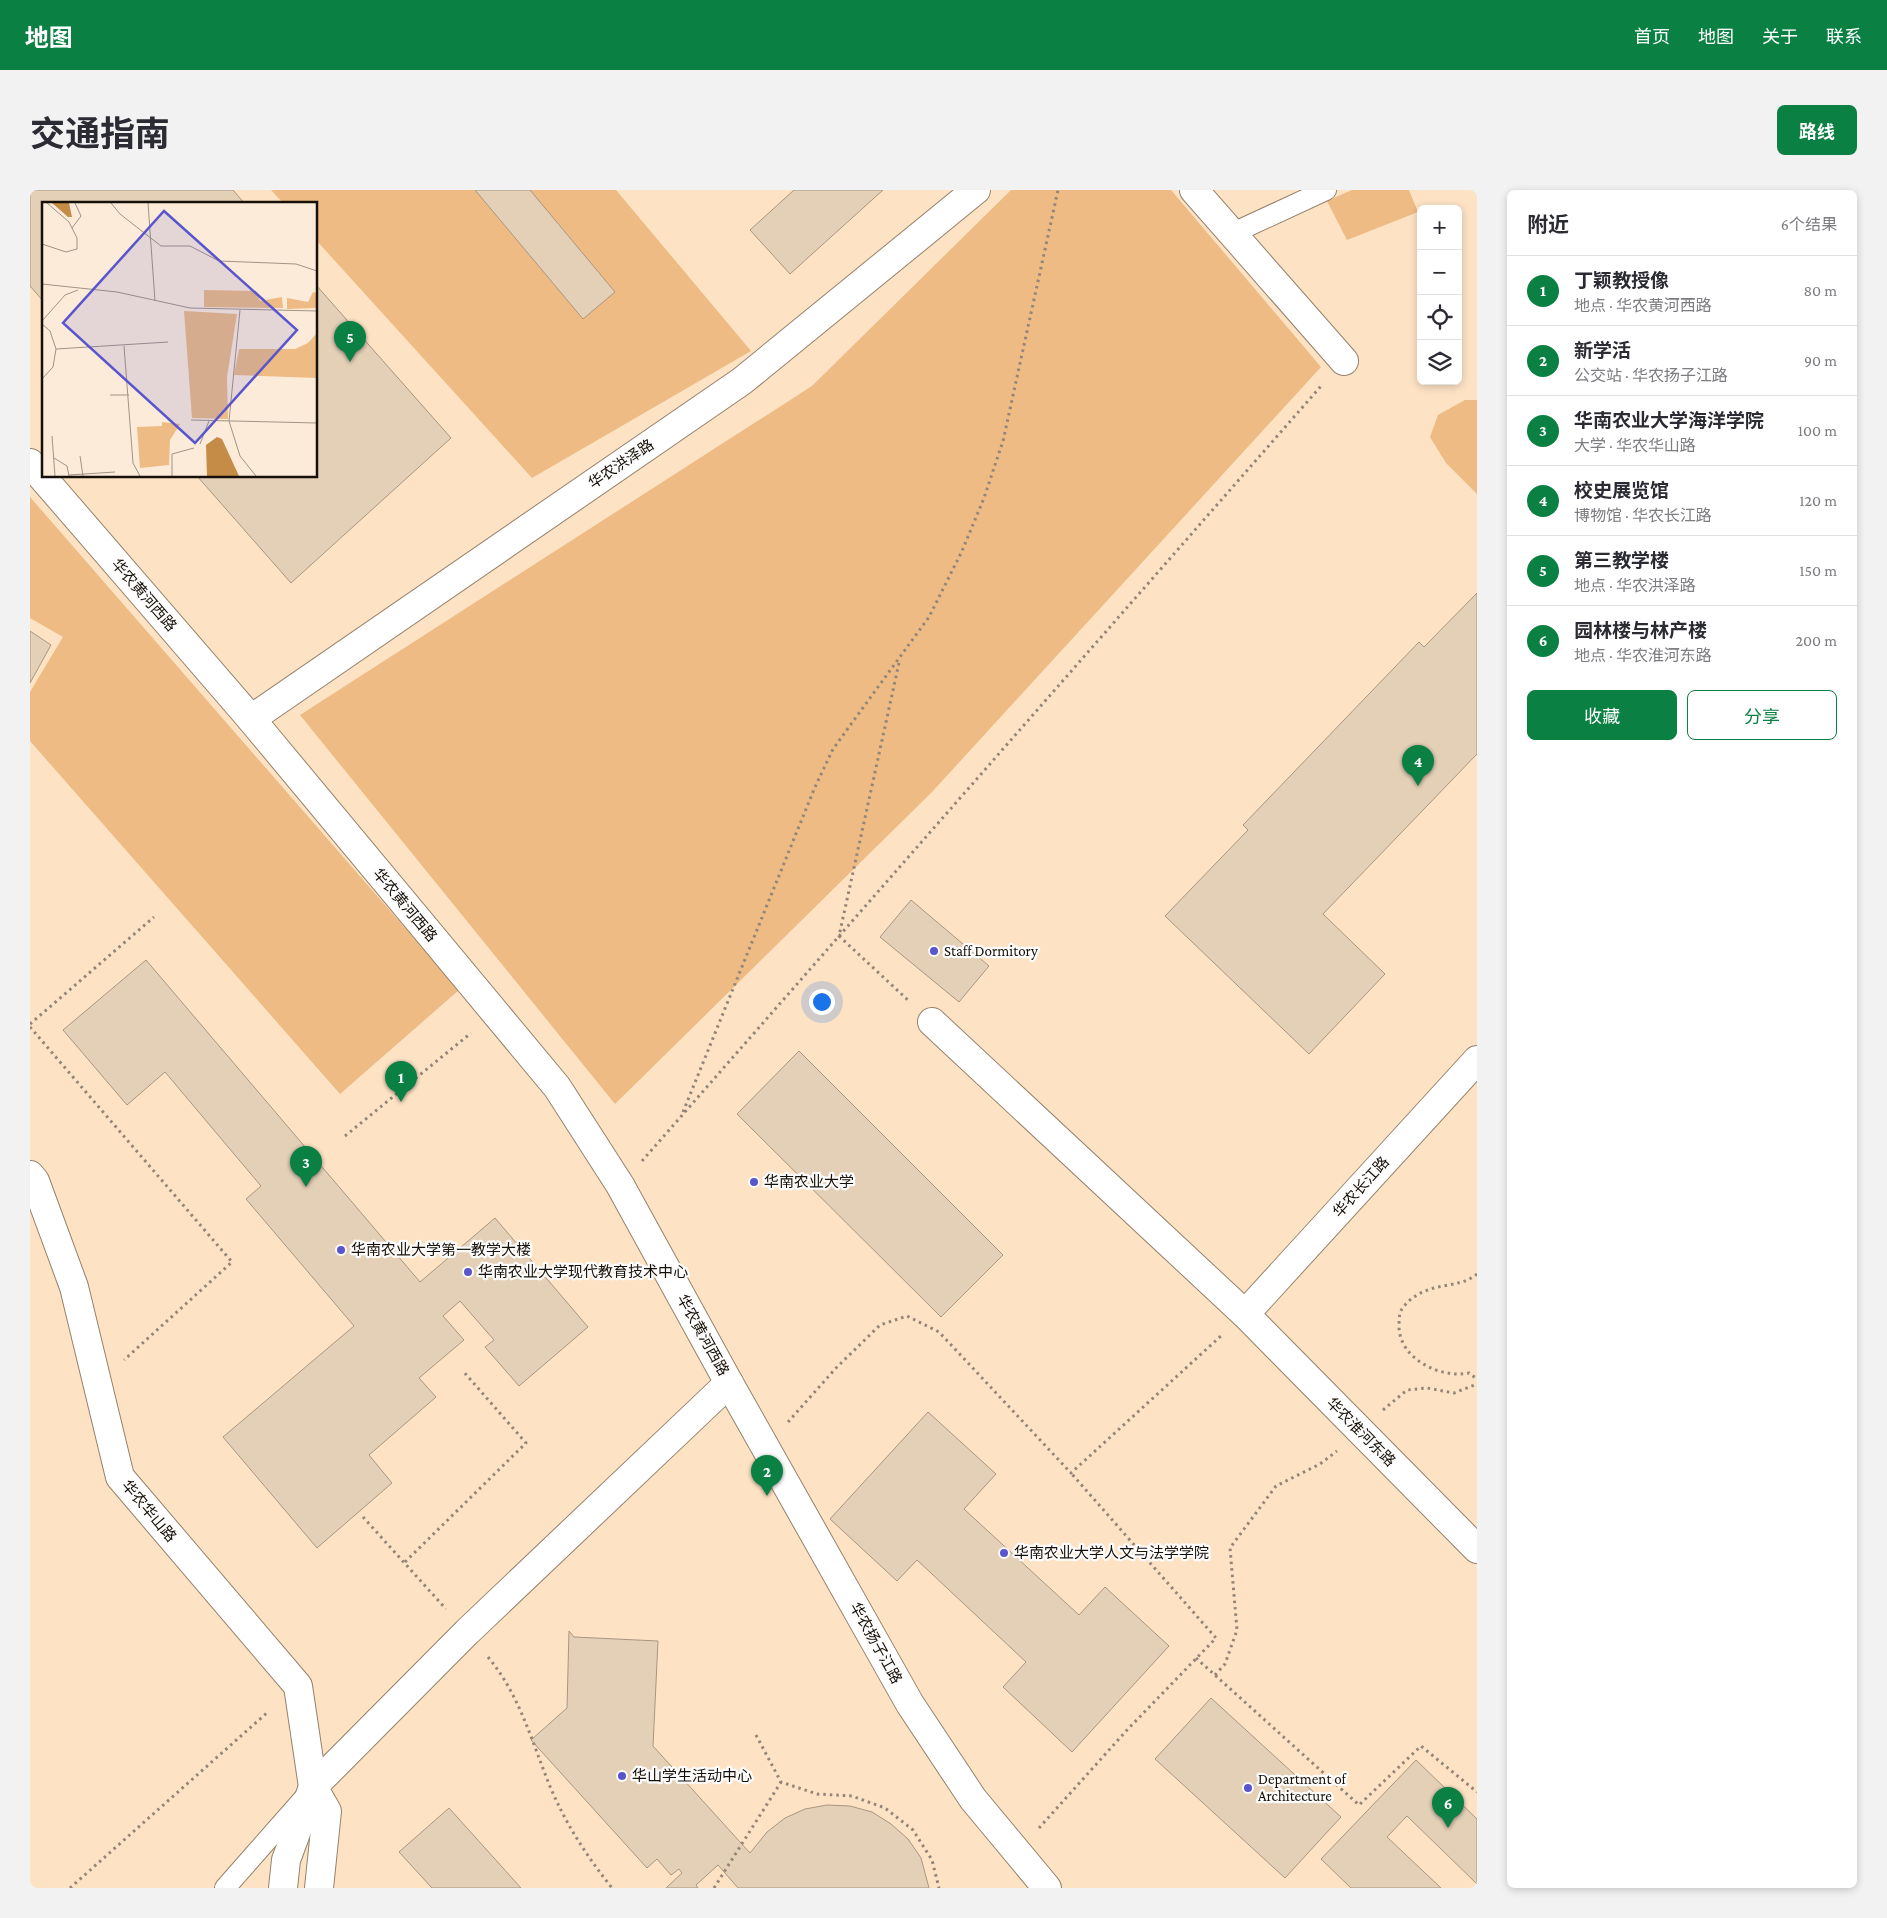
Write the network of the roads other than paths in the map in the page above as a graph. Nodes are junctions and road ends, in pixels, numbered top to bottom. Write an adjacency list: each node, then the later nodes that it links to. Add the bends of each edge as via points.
1 (976, 190): 9 (street, 华农洪泽路, via 742,381)
2 (1194, 190): 4 (street)
3 (1326, 190): 4 (lane)
4 (1233, 233): 5 (street)
5 (1344, 360)
6 (30, 463): 7 (street, 华农黄河西路)
7 (42, 477)
8 (43, 478): 9 (street, 华农黄河西路)
9 (251, 719): 14 (street, 华农黄河西路, via 557,1087 620,1186)
10 (932, 1022): 13 (street, 华农淮河东路)
11 (1477, 1060): 13 (street, 华农长江路)
12 (30, 1175): 16 (street, 华农华山路, via 36,1181 74,1287 120,1477 298,1686)
13 (1245, 1314): 15 (street, 华农淮河东路)
14 (729, 1383): 16 (street, via 467,1632); 20 (street, 华农扬子江路, via 910,1704 973,1799)
15 (1477, 1550)
16 (313, 1787): 17 (lane); 18 (street, via 286,1860); 19 (street, via 327,1811)
17 (225, 1888)
18 (283, 1888)
19 (319, 1888)
20 (1047, 1888)

